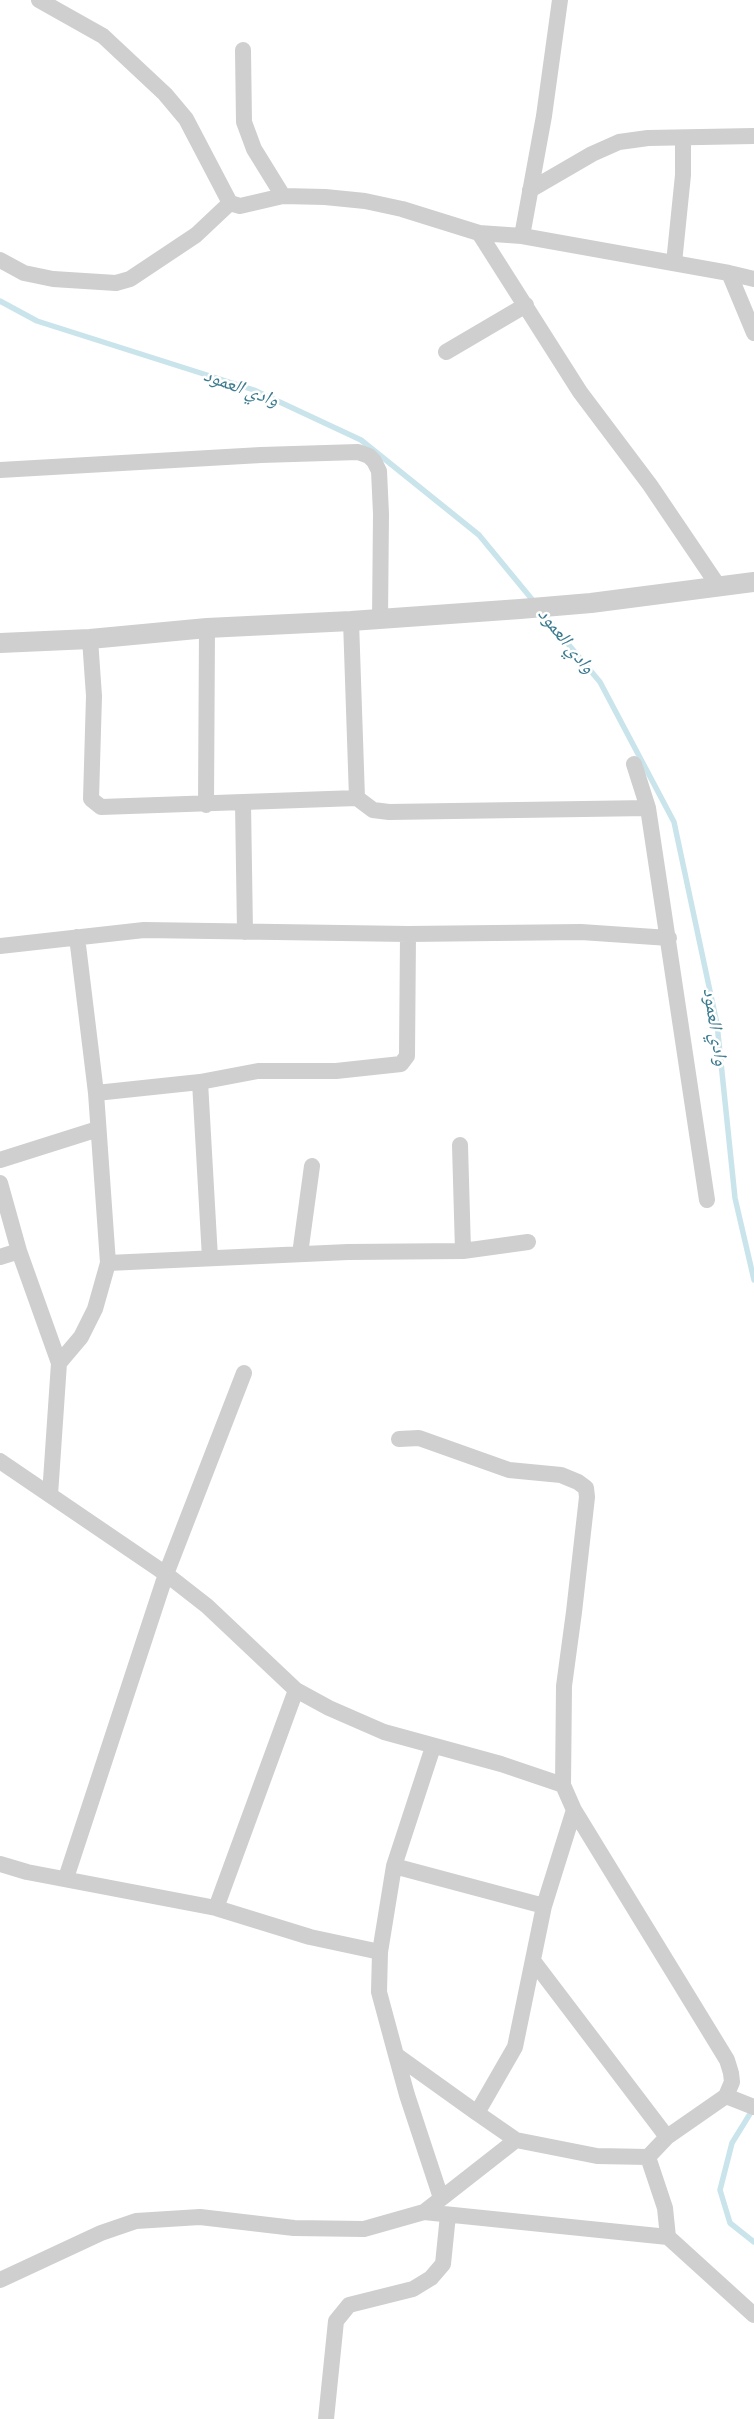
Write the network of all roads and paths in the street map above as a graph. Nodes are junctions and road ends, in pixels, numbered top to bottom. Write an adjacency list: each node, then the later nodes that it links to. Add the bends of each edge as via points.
1 (39, 0): 8 (street, via 103,36 166,94 186,119)
2 (560, 0): 6 (street)
3 (244, 50): 7 (street, via 244,122 254,149)
4 (754, 136): 5 (street)
5 (683, 139): 6 (street, via 648,138 619,142); 12 (street, via 684,175)
6 (530, 190): 10 (street)
7 (283, 196): 8 (street, via 240,206); 9 (street, via 365,201)
8 (230, 203): 11 (street, via 196,235 130,279 116,283 53,279 24,273)
9 (479, 233): 10 (street); 15 (street)
10 (522, 236): 12 (street)
11 (0, 260)
12 (674, 263): 13 (street)
13 (729, 272): 14 (street); 16 (street)
14 (754, 280)
15 (526, 306): 17 (street); 20 (street, via 580,392 650,485)
16 (754, 333)
17 (446, 352)
18 (0, 470): 21 (street, via 358,452 369,456 379,471)
19 (754, 582): 20 (street)
20 (719, 587): 21 (street, via 591,603)
21 (380, 619): 22 (street)
22 (351, 621): 23 (street); 27 (street)
23 (208, 628): 24 (street); 29 (street)
24 (90, 639): 25 (street); 29 (street, via 94,696 91,799 101,807)
25 (0, 643)
26 (634, 764): 30 (street)
27 (357, 798): 28 (street); 30 (street, via 373,810 389,812)
28 (243, 803): 29 (street); 31 (street)
29 (206, 805)
30 (648, 808): 34 (street)
31 (245, 932): 32 (street); 33 (street, via 144,930)
32 (408, 934): 34 (street, via 581,932); 36 (street, via 407,1056 400,1064 336,1071 258,1071)
33 (77, 937): 35 (street); 37 (street)
34 (669, 938): 43 (street)
35 (0, 946)
36 (200, 1082): 37 (street); 49 (street)
37 (96, 1093): 38 (street)
38 (98, 1129): 40 (street); 50 (street)
39 (460, 1145): 46 (street)
40 (0, 1160)
41 (312, 1166): 47 (street)
42 (0, 1184): 45 (street)
43 (707, 1200)
44 (528, 1242): 46 (street)
45 (19, 1251): 48 (street); 51 (street)
46 (463, 1251): 47 (street)
47 (300, 1254): 49 (street)
48 (0, 1257)
49 (210, 1258): 50 (street)
50 (108, 1263): 51 (street, via 95,1309 81,1337)
51 (59, 1364): 55 (street)
52 (244, 1374): 56 (street)
53 (399, 1439): 59 (street, via 418,1438 509,1470 561,1475 586,1488 564,1686)
54 (0, 1461): 55 (street)
55 (50, 1495): 56 (street)
56 (166, 1574): 57 (street, via 207,1606); 63 (street)
57 (296, 1690): 58 (street, via 356,1720); 65 (street)
58 (433, 1747): 59 (street, via 501,1764); 62 (street)
59 (563, 1785): 60 (street)
60 (574, 1810): 64 (street); 69 (street, via 726,2060 732,2082)
61 (0, 1864): 63 (street)
62 (394, 1866): 64 (street); 66 (street)
63 (66, 1878): 65 (street)
64 (544, 1906): 67 (street)
65 (216, 1908): 66 (street, via 310,1937)
66 (380, 1952): 68 (street, via 379,1992)
67 (534, 1962): 71 (street, via 515,2047); 72 (street)
68 (396, 2055): 71 (street); 75 (street)
69 (726, 2096): 70 (street); 72 (street)
70 (750, 2105)
71 (477, 2113): 73 (street)
72 (667, 2137): 74 (street)
73 (516, 2140): 74 (street, via 597,2156); 75 (street)
74 (648, 2157): 78 (street, via 665,2208)
75 (441, 2198): 76 (street)
76 (424, 2212): 77 (street); 79 (street, via 364,2229 294,2228 200,2217 136,2221 101,2233)
77 (448, 2216): 78 (street); 81 (street, via 444,2264 431,2278 413,2289 350,2305 336,2321)
78 (668, 2237): 80 (street)
79 (0, 2280)
80 (754, 2316)
81 (326, 2419)

